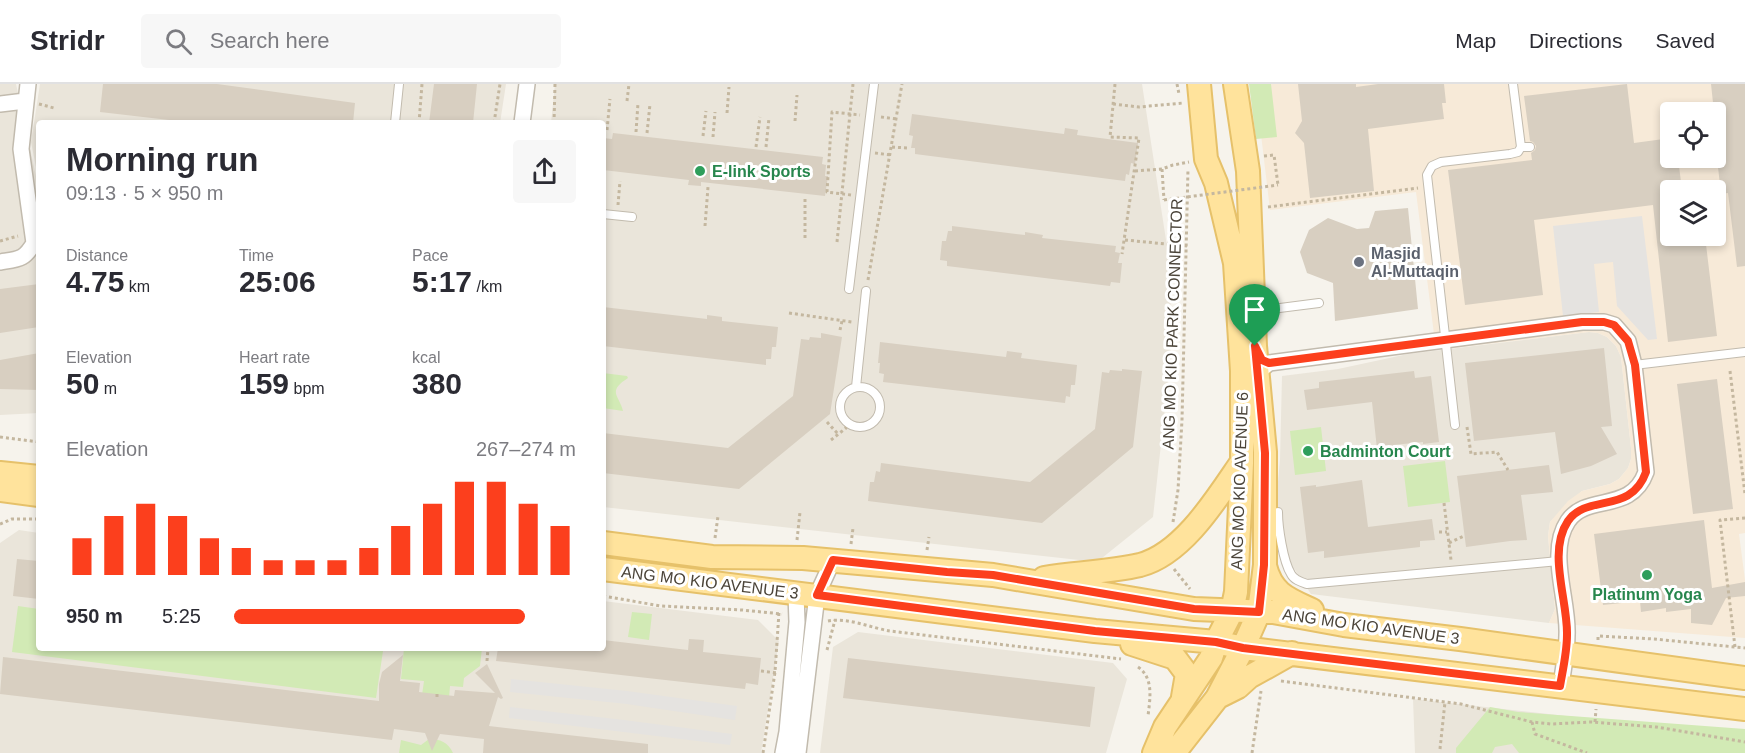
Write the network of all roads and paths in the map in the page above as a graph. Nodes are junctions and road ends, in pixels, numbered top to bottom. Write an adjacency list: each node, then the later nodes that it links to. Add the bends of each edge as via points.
1 (28, 84): 19 (street)
2 (399, 84): 31 (lane)
3 (500, 84): 33 (path)
4 (527, 84): 34 (street)
5 (555, 84): 35 (path)
6 (629, 84): 20 (path)
7 (854, 84): 28 (path)
8 (874, 84): 69 (lane)
9 (902, 84): 44 (path)
10 (1114, 84): 24 (path)
11 (1177, 84): 24 (path, via 1181,103 1139,107)
12 (1199, 84): 91 (main road, ANG MO KIO AVENUE 6, via 1206,159 1216,183 1235,263 1242,371)
13 (1235, 84): 49 (main road, ANG MO KIO AVENUE 6)
14 (1513, 84): 45 (lane)
15 (423, 85): 32 (path)
16 (729, 87): 27 (path)
17 (797, 95): 36 (path)
18 (610, 99): 37 (path)
19 (25, 100): 22 (street); 68 (street, via 21,149 34,243 21,259)
20 (627, 101)
21 (638, 103): 38 (path)
22 (0, 104)
23 (650, 104): 39 (path)
24 (1113, 104): 52 (path, via 1110,137 1139,138)
25 (706, 111): 40 (path)
26 (715, 112): 41 (path)
27 (727, 113)
28 (850, 114): 56 (path, via 832,112 827,192); 65 (path)
29 (760, 117): 42 (path)
30 (769, 118): 43 (path)
31 (395, 120)
32 (419, 120)
33 (494, 120)
34 (522, 120)
35 (554, 120)
36 (795, 121)
37 (607, 130)
38 (636, 132)
39 (647, 132)
40 (703, 136)
41 (713, 137)
42 (756, 147)
43 (766, 147)
44 (892, 147): 47 (path); 70 (path)
45 (1521, 147): 46 (lane); 55 (lane, via 1511,158 1441,162 1428,170)
46 (1530, 147)
47 (907, 148)
48 (1188, 154): 50 (path, ANG MO KIO PARK CONNECTOR)
49 (1246, 158): 51 (path, bridge, via 1274,155 1278,185 1164,200); 72 (main road, ANG MO KIO AVENUE 6)
50 (1188, 162): 51 (path); 66 (path, ANG MO KIO PARK CONNECTOR)
51 (1162, 169): 52 (path)
52 (1136, 171): 64 (path)
53 (620, 181): 59 (path)
54 (708, 187): 62 (path)
55 (1428, 187): 58 (path); 77 (lane)
56 (836, 193)
57 (805, 198): 63 (path)
58 (1268, 207)
59 (618, 209)
60 (606, 214): 61 (lane)
61 (632, 217)
62 (705, 226)
63 (805, 238)
64 (1125, 240): 66 (path); 67 (path)
65 (837, 242)
66 (1187, 246): 104 (path, ANG MO KIO PARK CONNECTOR, via 1178,490)
67 (1122, 254)
68 (0, 262)
69 (849, 288)
70 (866, 291): 75 (lane)
71 (1319, 303): 72 (lane)
72 (1254, 311): 79 (main road, ANG MO KIO AVENUE 6)
73 (789, 313): 74 (path)
74 (842, 321): 75 (path); 76 (path)
75 (863, 323): 82 (lane)
76 (840, 330)
77 (1445, 340): 79 (street); 80 (street, via 1604,322 1623,333); 85 (lane)
78 (1745, 352): 80 (lane)
79 (1260, 360): 119 (main road, ANG MO KIO AVENUE 6, via 1265,453)
80 (1635, 365): 118 (street, via 1646,472 1630,495 1583,509 1568,521 1560,539)
81 (1730, 371): 96 (path)
82 (856, 387): 83 (lane, via 841,400); 83 (lane, via 876,394 880,414 874,423 864,427 853,426)
83 (840, 411): 87 (path, via 846,428)
84 (827, 422): 87 (path)
85 (1455, 425)
86 (1467, 427): 92 (path, via 1471,454 1497,452)
87 (838, 434): 89 (path)
88 (0, 437): 90 (path)
89 (831, 440)
90 (36, 442)
91 (1242, 462): 122 (main road, via 1211,506 1163,555 1141,564); 125 (main road, ANG MO KIO AVENUE 6)
92 (1508, 470)
93 (0, 473): 94 (main road)
94 (36, 477)
95 (0, 490): 97 (main road)
96 (1745, 494)
97 (36, 495)
98 (1444, 503): 108 (path)
99 (800, 512): 112 (path)
100 (1278, 512): 121 (lane, via 1278,531 1291,574 1297,581 1307,584)
101 (718, 516): 110 (path)
102 (1745, 518): 132 (path, via 1720,520)
103 (36, 519): 105 (path, via 12,519)
104 (1173, 522)
105 (0, 524)
106 (853, 528): 115 (path)
107 (1439, 532): 108 (path)
108 (1447, 532): 113 (path)
109 (1464, 536): 113 (path)
110 (716, 537)
111 (929, 537): 116 (path)
112 (798, 539)
113 (1449, 543): 121 (path)
114 (610, 544): 117 (main road, ANG MO KIO AVENUE 3, via 711,557); 120 (main road)
115 (851, 545)
116 (927, 553)
117 (833, 560): 122 (main road, ANG MO KIO AVENUE 3); 123 (street)
118 (1559, 561): 121 (lane); 137 (street, via 1567,633)
119 (1264, 565): 126 (main road, ANG MO KIO AVENUE 6); 128 (main road, via 1268,580 1282,597)
120 (608, 570): 123 (main road, ANG MO KIO AVENUE 3)
121 (1452, 570)
122 (1022, 581): 125 (main road, ANG MO KIO AVENUE 3, via 1194,609)
123 (806, 595): 129 (main road, ANG MO KIO AVENUE 3); 156 (street, via 798,622); 157 (street)
124 (606, 597): 142 (path, via 662,606 779,613)
125 (1232, 611): 126 (main road, ANG MO KIO AVENUE 3); 131 (main road, ANG MO KIO AVENUE 6)
126 (1259, 612): 128 (main road, ANG MO KIO AVENUE 3); 133 (main road, ANG MO KIO AVENUE 6)
127 (848, 622): 139 (path, via 890,631)
128 (1344, 625): 137 (main road, ANG MO KIO AVENUE 3)
129 (1095, 631): 131 (main road, ANG MO KIO AVENUE 3); 147 (main road, via 1175,658 1186,674)
130 (1598, 636): 132 (path)
131 (1216, 642): 133 (main road, ANG MO KIO AVENUE 3); 147 (main road, ANG MO KIO AVENUE 6, via 1211,658)
132 (1735, 647): 134 (path)
133 (1243, 648): 136 (main road, ANG MO KIO AVENUE 3); 148 (main road, ANG MO KIO AVENUE 6)
134 (1745, 648)
135 (488, 651): 138 (path)
136 (1292, 653): 145 (main road, ANG MO KIO AVENUE 3); 148 (main road)
137 (1565, 653): 143 (main road, ANG MO KIO AVENUE 3); 145 (street)
138 (487, 661)
139 (1127, 661)
140 (1136, 665): 152 (path, via 1144,671 1150,686)
141 (761, 671): 142 (path)
142 (775, 672): 155 (path)
143 (1745, 678)
144 (1275, 681): 149 (path)
145 (1560, 686): 150 (main road, ANG MO KIO AVENUE 3)
146 (1261, 689): 160 (path)
147 (1183, 697): 158 (main road, ANG MO KIO AVENUE 6)
148 (1217, 698): 159 (main road, ANG MO KIO AVENUE 6)
149 (1445, 702): 151 (path); 154 (path)
150 (1745, 709)
151 (1532, 722): 153 (path, via 1646,726); 161 (path, via 1536,734)
152 (1147, 724)
153 (1745, 742)
154 (1440, 749)
155 (763, 753)
156 (783, 753)
157 (798, 753)
158 (1154, 753)
159 (1174, 753)
160 (1252, 753)
161 (1587, 753)

